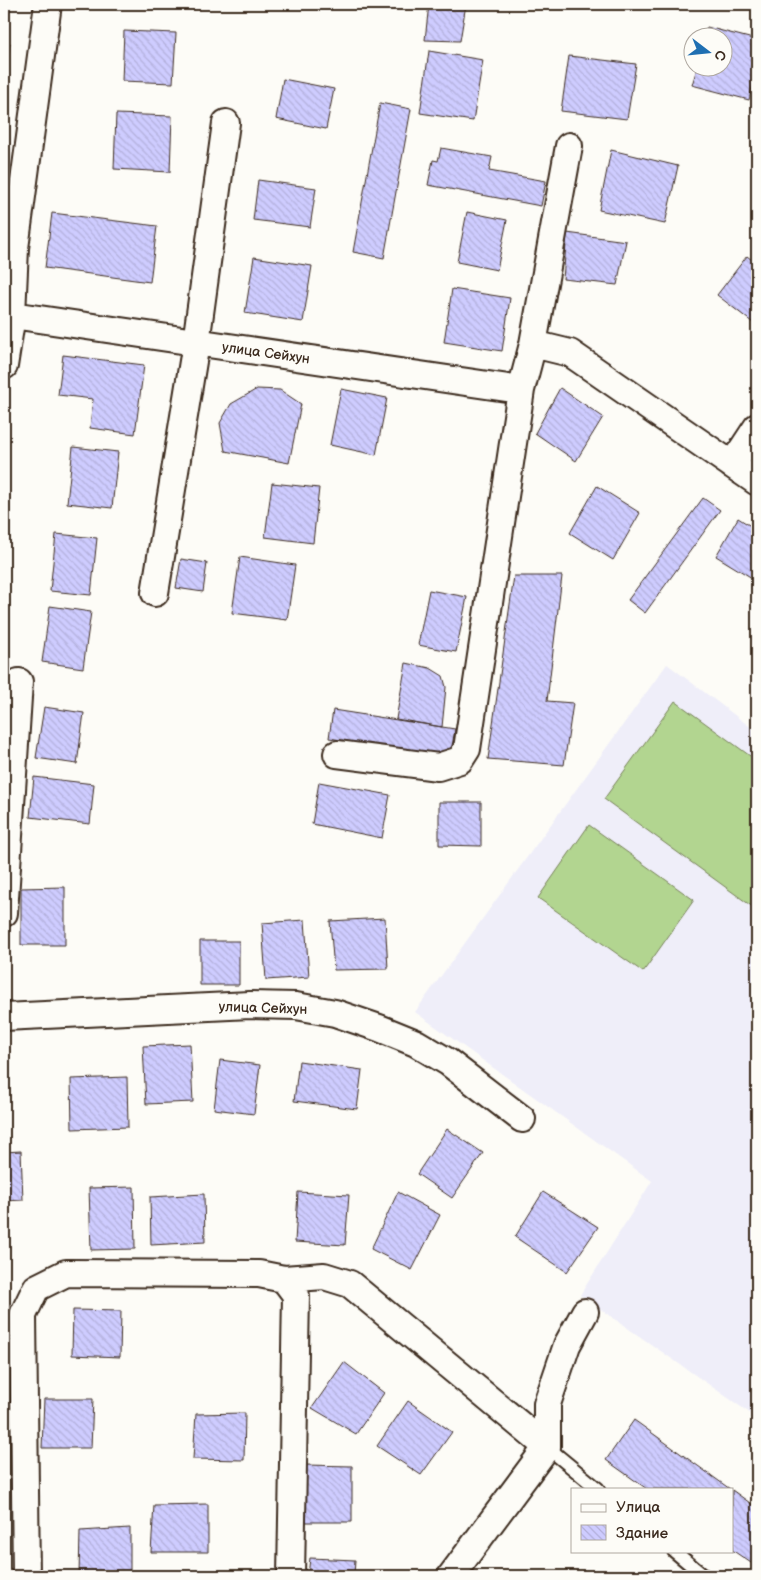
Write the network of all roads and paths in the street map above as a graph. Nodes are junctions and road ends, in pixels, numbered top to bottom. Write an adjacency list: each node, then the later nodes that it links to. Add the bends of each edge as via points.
1 (48, 4): 4 (street)
2 (226, 123): 6 (street)
3 (569, 146): 7 (street)
4 (9, 248): 5 (street)
5 (12, 315): 6 (street, улица Сейхун); 8 (street)
6 (196, 343): 9 (street, улица Сейхун); 13 (street)
7 (533, 344): 9 (street); 11 (street, via 570,354)
8 (4, 366)
9 (521, 390): 15 (street, via 467,749 460,760 438,767)
10 (757, 427): 11 (street)
11 (732, 465): 12 (street)
12 (757, 482)
13 (155, 593)
14 (18, 682): 16 (street)
15 (337, 754)
16 (4, 913)
17 (4, 1016): 18 (street, улица Сейхун, via 250,1005 296,1006 335,1013 416,1043 448,1062)
18 (522, 1119)
19 (284, 1279): 21 (street, via 324,1276 350,1284); 24 (street, via 259,1274 66,1274 36,1288 23,1315); 25 (street, via 296,1294)
20 (585, 1312): 21 (street, via 567,1345 547,1404)
21 (547, 1447): 22 (lane); 26 (street)
22 (597, 1488)
23 (675, 1552): 27 (lane)
24 (26, 1576)
25 (291, 1576)
26 (451, 1576)
27 (704, 1576)

